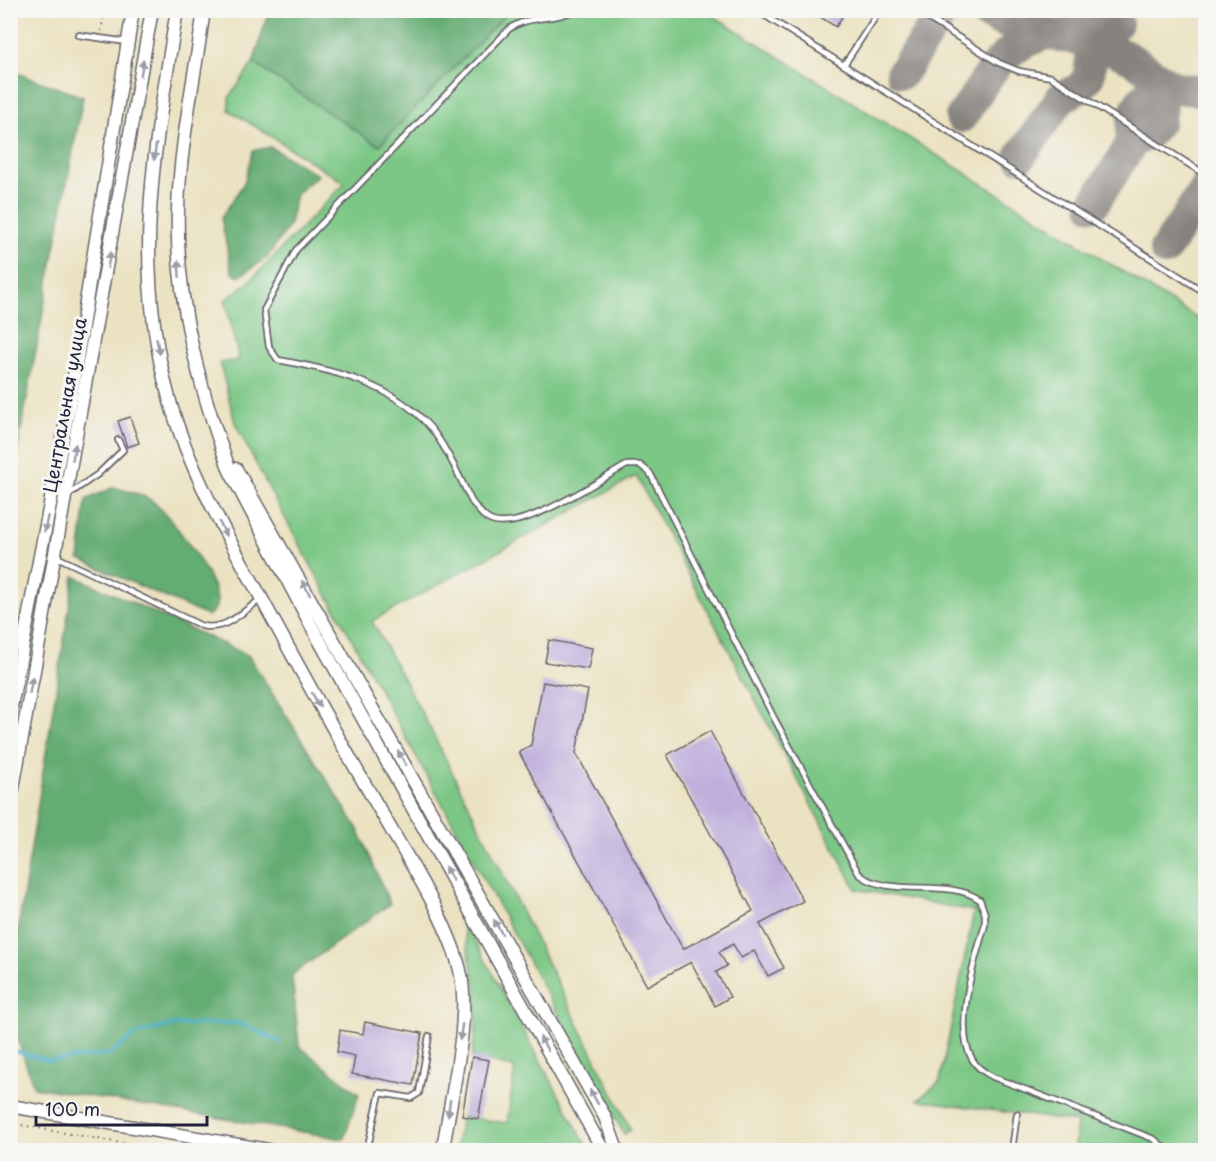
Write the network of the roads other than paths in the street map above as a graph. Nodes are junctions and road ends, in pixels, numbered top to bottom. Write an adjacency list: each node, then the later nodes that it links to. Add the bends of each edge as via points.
1 (133, 10): 10 (main road, Центральная улица)
2 (152, 10): 16 (main road, Центральная улица, one-way to 2)
3 (177, 10): 18 (main road, one-way to 18, via 148,207 148,276 153,314 164,379 185,449)
4 (204, 10): 15 (main road, one-way to 4, via 194,353 178,263 178,208)
5 (574, 10): 30 (lane, via 524,21 509,29 300,244 264,310 272,354 278,360 344,374 412,411 436,436 472,502 494,522 523,519 627,465 646,469 859,874 872,881 965,893 980,900 985,925 968,992 965,1023 968,1050 977,1066 993,1077 1154,1139)
6 (756, 10): 11 (lane)
7 (880, 10): 11 (lane)
8 (915, 10): 12 (lane, via 999,63 1051,77)
9 (78, 35): 10 (lane)
10 (128, 42): 19 (main road, Центральная улица, one-way to 19, via 71,395)
11 (844, 65): 13 (lane)
12 (1206, 175)
13 (1206, 293)
14 (118, 440): 16 (lane, via 123,450)
15 (221, 448): 24 (main road, one-way to 15, via 605,1117 251,493); 28 (main road, one-way to 15, via 313,629)
16 (66, 497): 17 (main road, Центральная улица)
17 (54, 556): 18 (lane, via 215,629); 20 (main road, Центральная улица, one-way to 17)
18 (261, 599): 27 (main road, one-way to 27, via 404,852 454,950 464,1012)
19 (10, 712)
20 (10, 805)
21 (429, 1036): 26 (lane, via 419,1093 411,1098 380,1093)
22 (10, 1106): 25 (main road)
23 (1017, 1114): 29 (lane)
24 (618, 1149)
25 (268, 1150)
26 (367, 1150)
27 (443, 1150)
28 (603, 1150)
29 (1012, 1150)
30 (1167, 1150)

